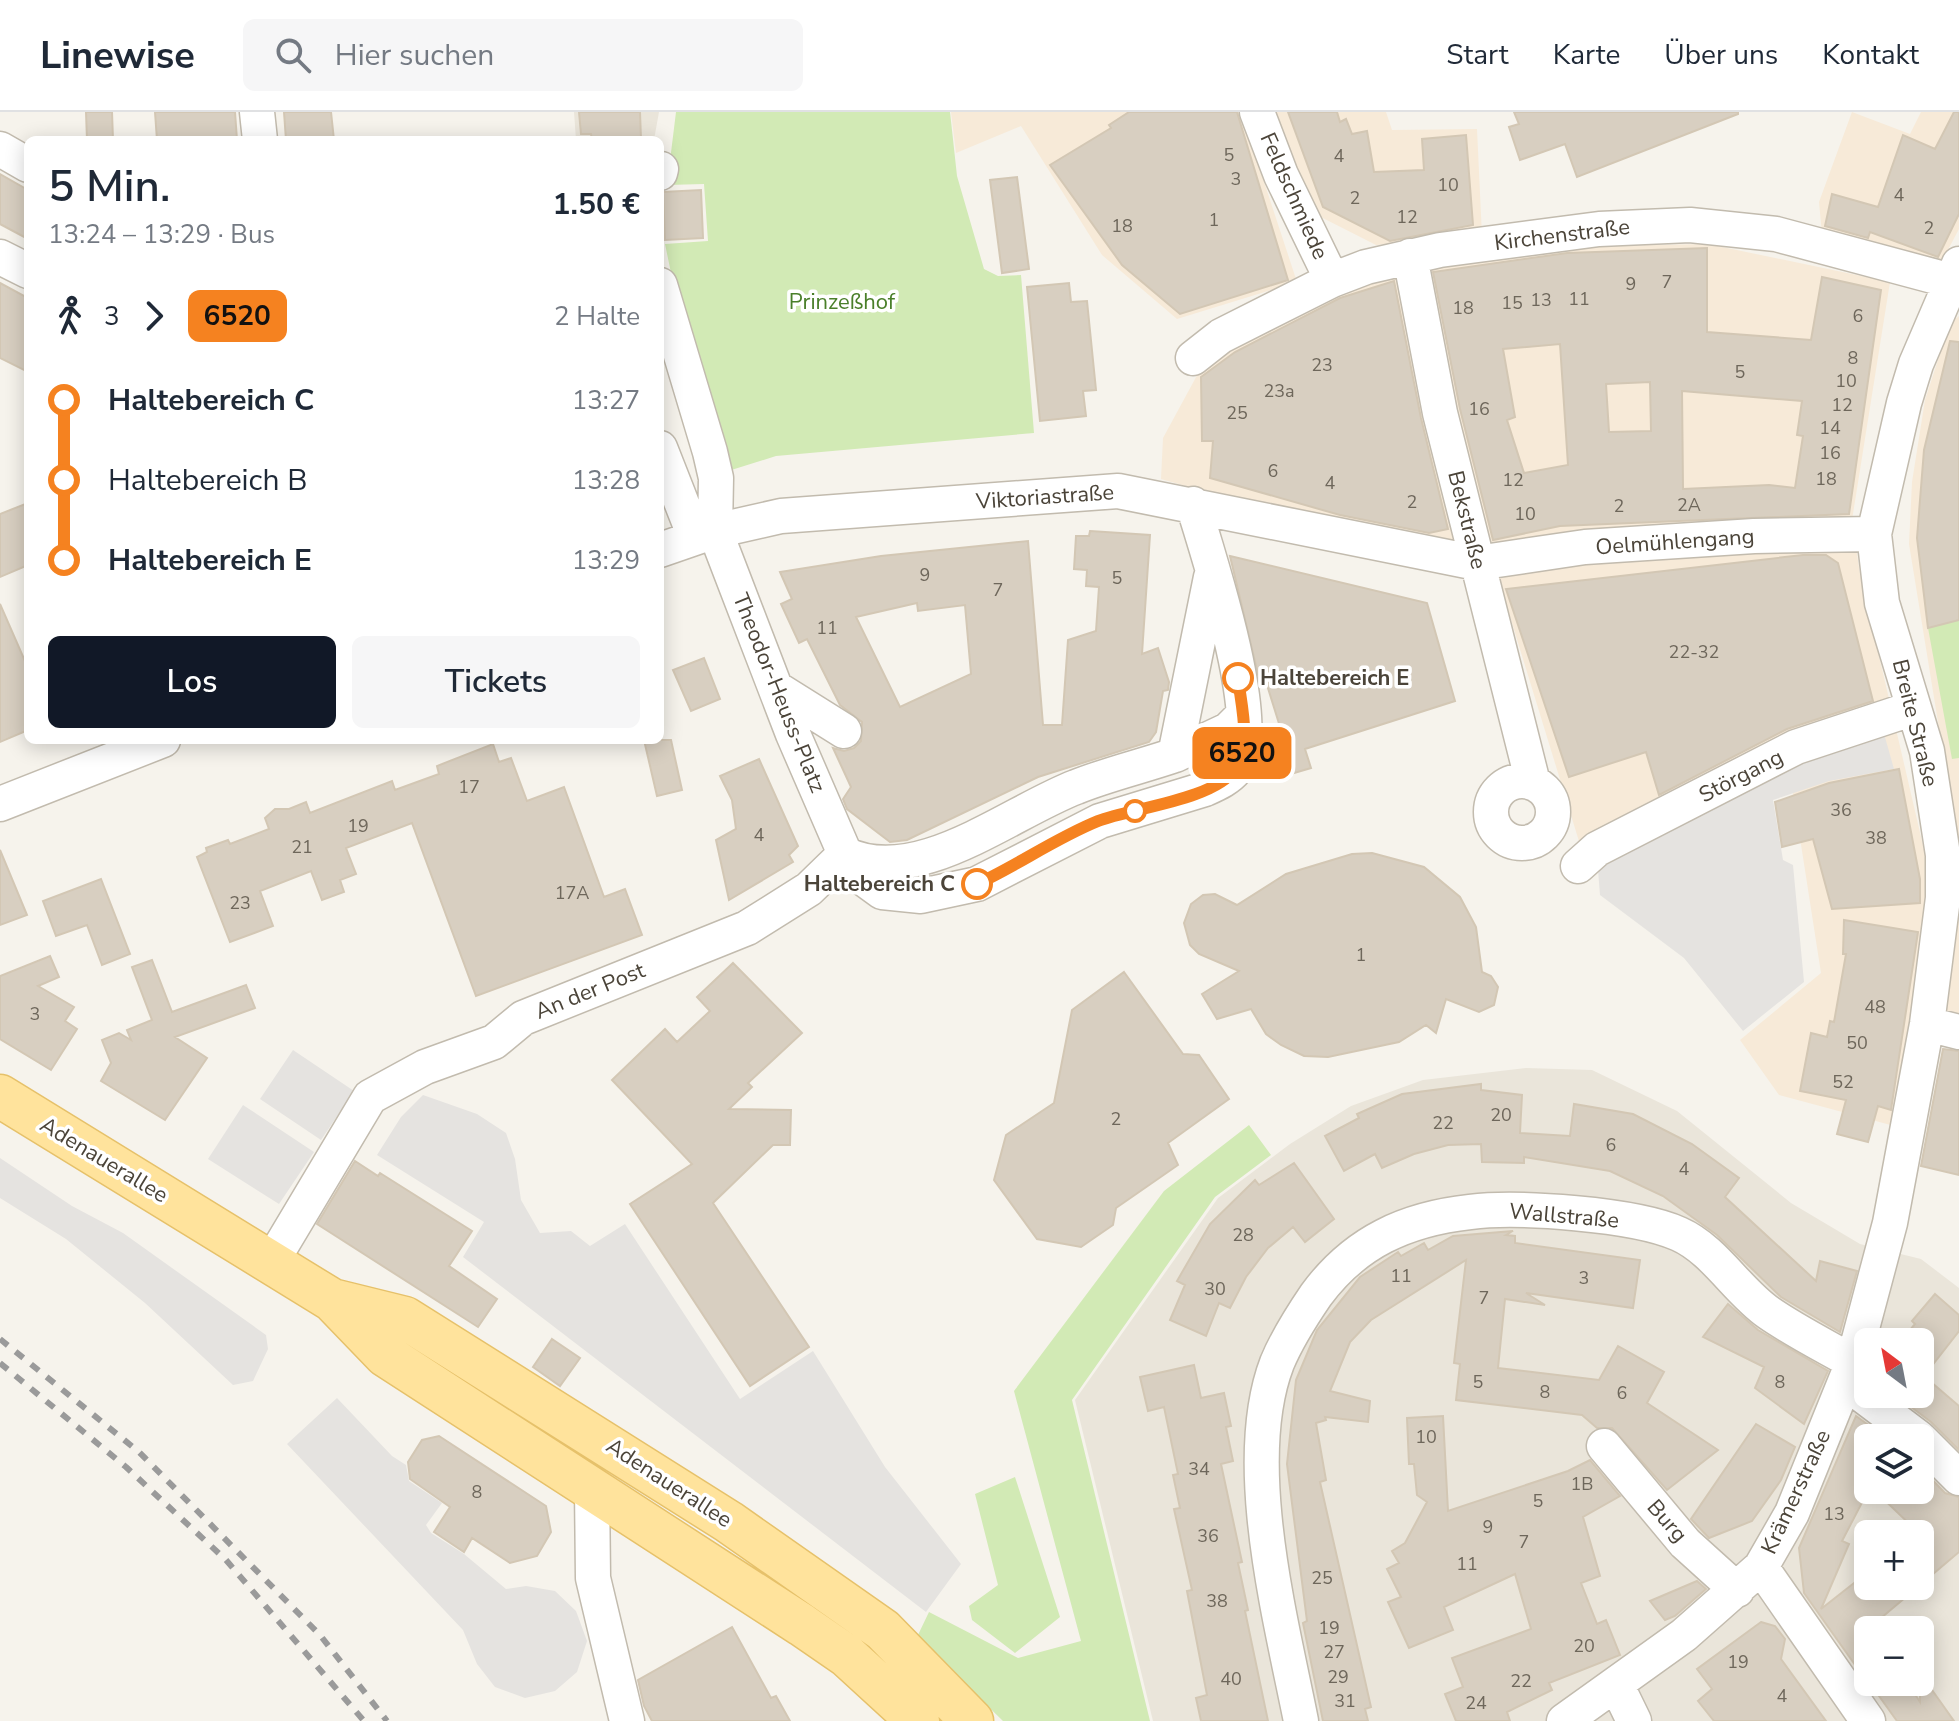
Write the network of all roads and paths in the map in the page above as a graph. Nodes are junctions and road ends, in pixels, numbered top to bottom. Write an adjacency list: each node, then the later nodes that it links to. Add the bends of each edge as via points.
1 (257, 112): 3 (street)
2 (1257, 112): 10 (street, Feldschmiede)
3 (260, 136)
4 (0, 149): 5 (street)
5 (24, 163)
6 (1410, 256): 9 (street, Kirchenstraße, via 1599,229 1690,225 1776,234); 10 (street, Kirchenstraße); 18 (street, Bekstraße, via 1440,413)
7 (0, 257): 8 (street)
8 (24, 269)
9 (1956, 276): 16 (street, Breite Straße, via 1904,403)
10 (1332, 280): 12 (street, Kirchenstraße, via 1221,336)
11 (664, 298): 15 (street, via 716,478)
12 (1193, 358)
13 (664, 456): 15 (street, Theodor-Heuss-Platz)
14 (1193, 504): 15 (street, Viktoriastraße, via 1118,491 781,516); 18 (street, Viktoriastraße); 19 (street, Theodor-Heuss-Platz)
15 (705, 534): 17 (street, Viktoriastraße); 20 (street, Theodor-Heuss-Platz)
16 (1874, 534): 18 (street, Oelmühlengang, via 1585,547); 21 (street, Breite Straße, via 1882,603)
17 (664, 549)
18 (1477, 563): 26 (street, Bekstraße)
19 (1212, 572): 22 (street, Theodor-Heuss-Platz, via 1238,672); 25 (street, Theodor-Heuss-Platz)
20 (777, 689): 23 (street); 28 (street, Theodor-Heuss-Platz)
21 (1914, 708): 29 (street, Störgang, via 1796,747 1597,849); 30 (street, Breite Straße, via 1927,751 1943,855)
22 (1242, 716): 25 (street, via 1228,730); 28 (street, Theodor-Heuss-Platz, via 1244,747 1236,769 1224,780 1100,821 977,884 921,896 882,892 860,876)
23 (844, 731)
24 (153, 744): 27 (street)
25 (1175, 755): 28 (street, via 1076,787 1000,827 897,864 865,864)
26 (1533, 783)
27 (0, 804)
28 (845, 854): 33 (street, An der Post, via 809,889 747,928 523,1018 494,1042 425,1067 370,1097)
29 (1578, 866)
30 (1943, 1028): 32 (street, Breite Straße)
31 (0, 1096): 33 (main road, Adenauerallee)
32 (1890, 1223): 35 (street, Krämerstraße)
33 (272, 1261): 34 (main road, Adenauerallee)
34 (332, 1300): 40 (main road, Adenauerallee, via 385,1355); 45 (main road, Adenauerallee, via 405,1318 729,1522 883,1630)
35 (1849, 1372): 36 (street, Wallstraße); 41 (street, Krämerstraße, via 1792,1513); 46 (street, Wallstraße, via 1768,1312 1680,1234 1530,1209 1440,1215 1374,1239 1324,1285 1297,1322 1277,1365 1266,1413 1267,1540)
36 (1904, 1424)
37 (1604, 1446): 41 (street, Burg, via 1685,1543)
38 (1934, 1453): 39 (street, Wallstraße)
39 (1959, 1478)
40 (592, 1488): 43 (street, via 593,1578); 44 (main road, Adenauerallee, via 847,1656)
41 (1749, 1579): 42 (street, Krämerstraße); 49 (street, Burg)
42 (1617, 1686): 47 (street, Krämerstraße); 48 (street)
43 (627, 1721)
44 (918, 1721)
45 (972, 1721)
46 (1301, 1721)
47 (1564, 1721)
48 (1634, 1721)
49 (1868, 1721)

